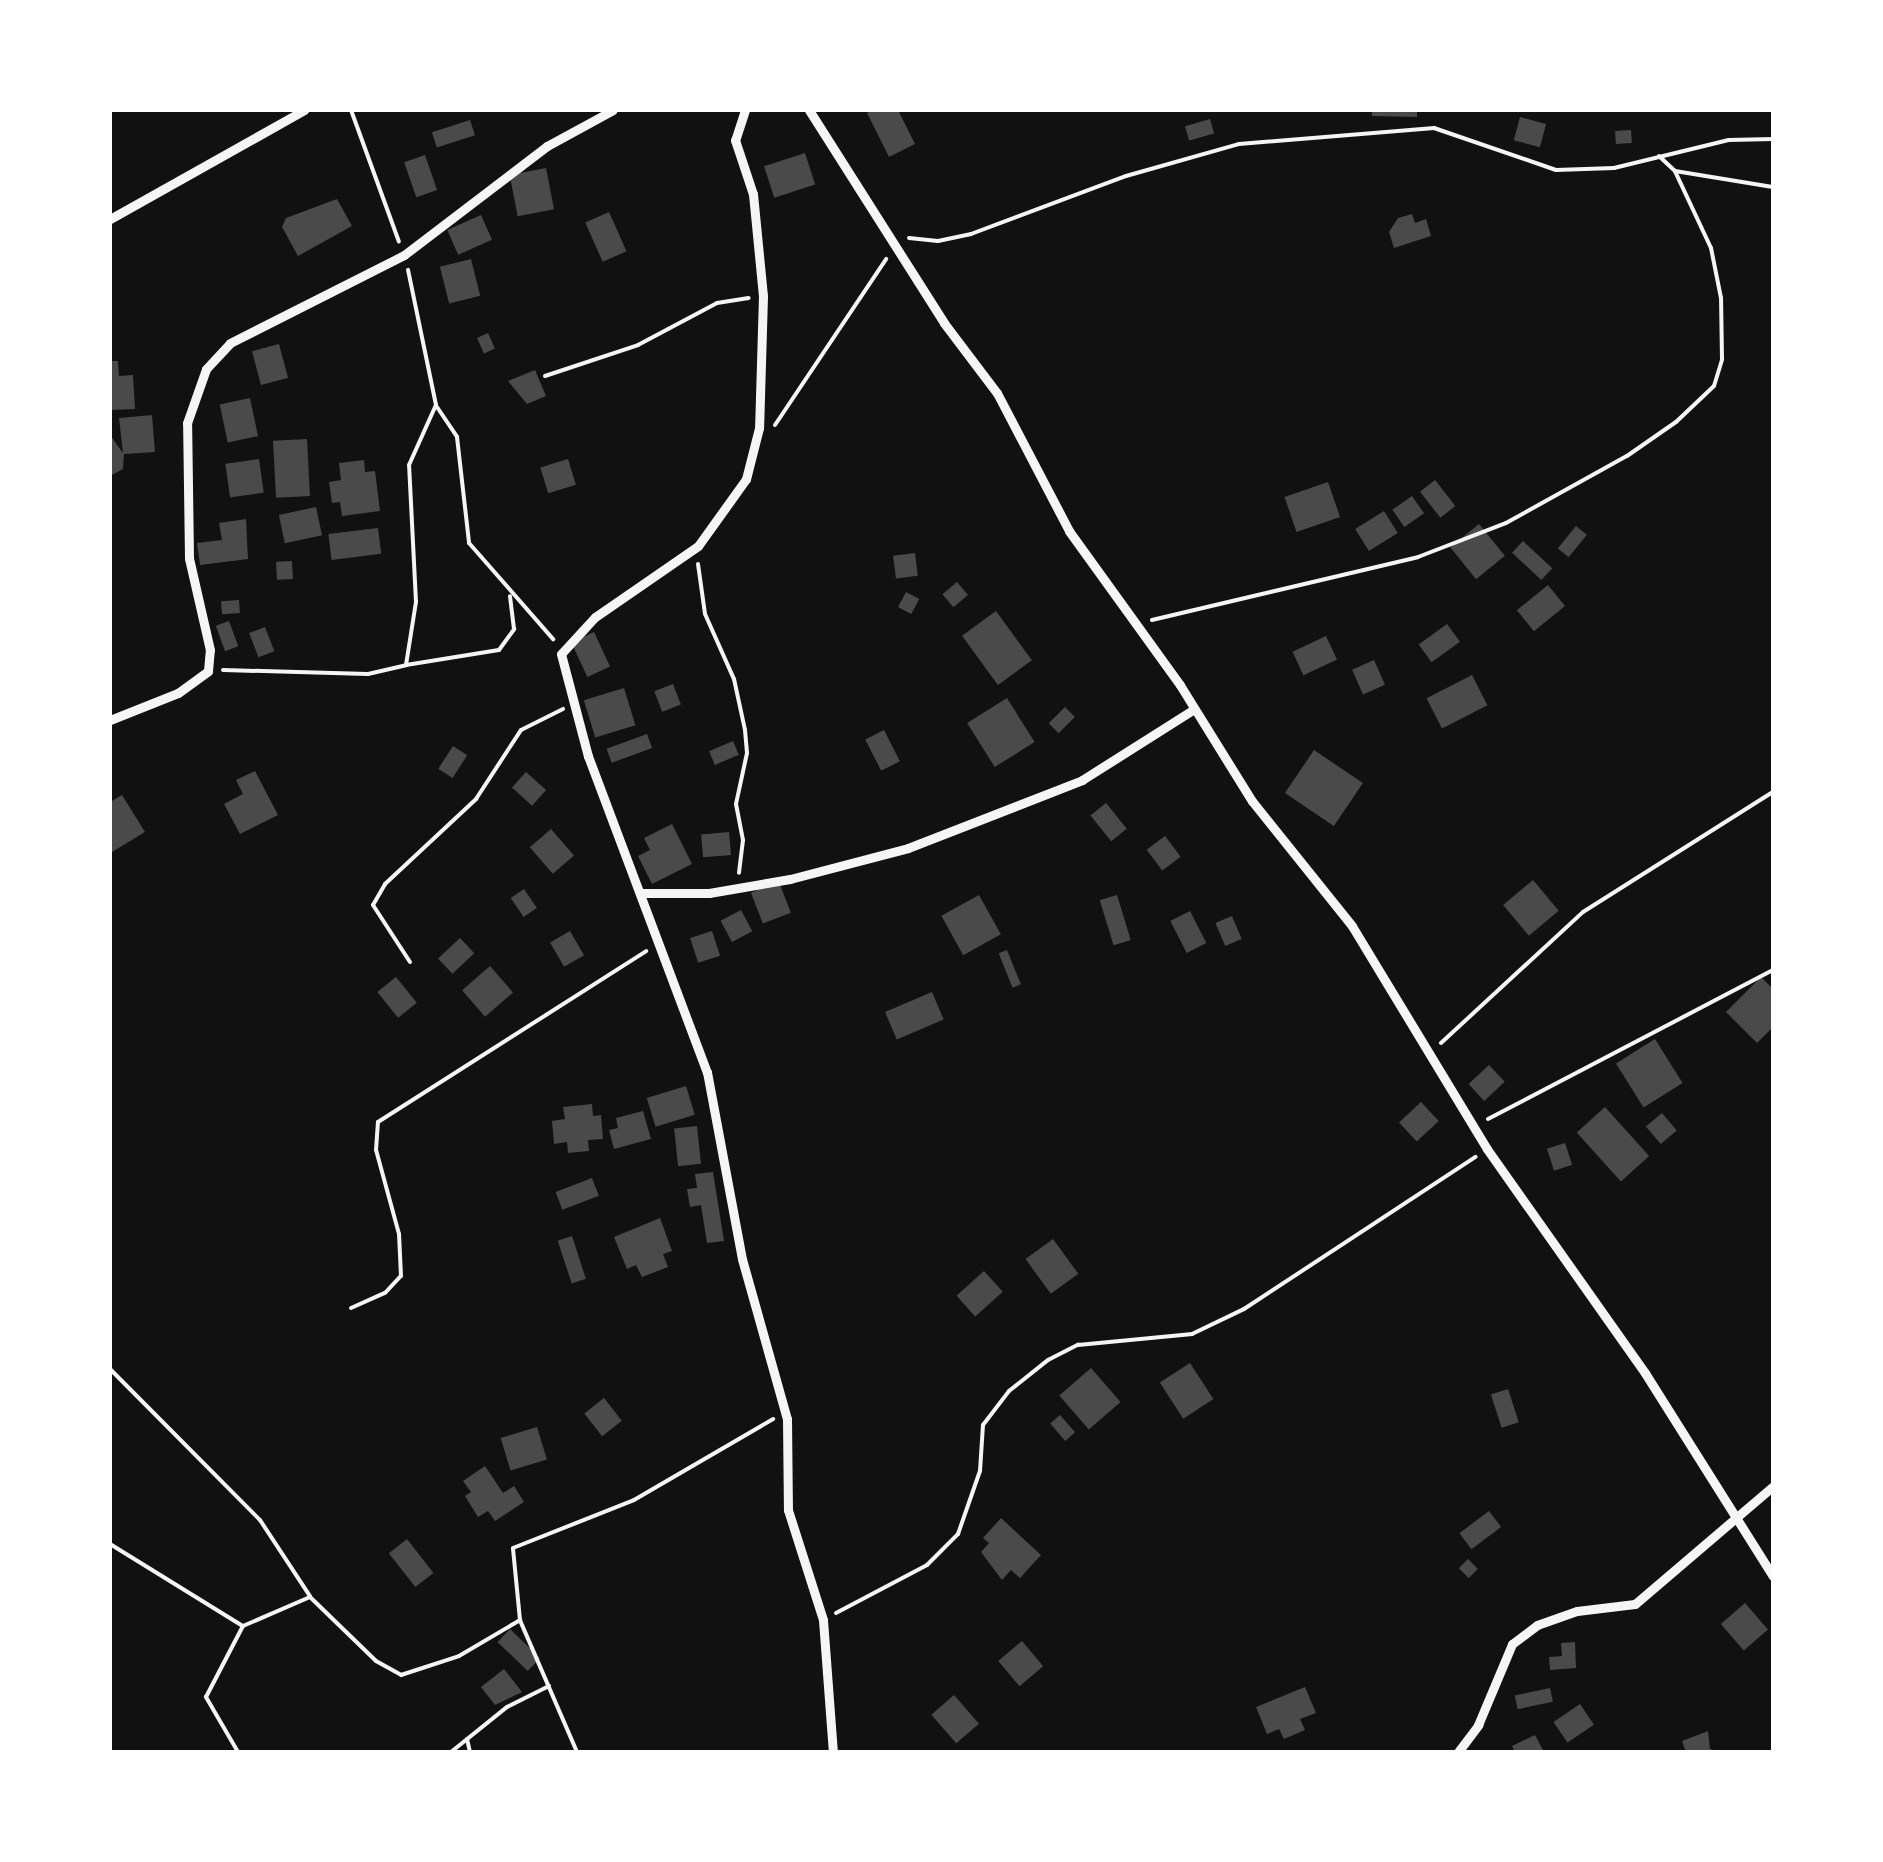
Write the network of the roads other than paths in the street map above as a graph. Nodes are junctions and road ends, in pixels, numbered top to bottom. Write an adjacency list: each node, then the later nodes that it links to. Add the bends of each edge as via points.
1 (304, 110): 5 (street)
2 (613, 110): 7 (street, via 547,146 404,255 230,343 196,388 187,423 190,558 208,671 178,692)
3 (745, 110): 8 (street, via 735,140 753,194 763,296 754,451 746,479 698,546 595,617 563,650 572,706)
4 (809, 110): 6 (street, via 996,393 1046,496 1180,685)
5 (110, 219)
6 (1191, 711): 8 (street, via 1082,780 856,865 738,888); 10 (street, via 1280,839 1342,912 1488,1149 1645,1373)
7 (110, 720)
8 (643, 893): 12 (street, via 707,1072 726,1187 782,1414 788,1510 823,1620)
9 (1773, 1486): 10 (street)
10 (1732, 1518): 11 (street); 13 (street, via 1688,1564 1635,1604 1578,1611 1537,1625 1512,1644 1478,1726)
11 (1773, 1576)
12 (833, 1752)
13 (1458, 1752)

